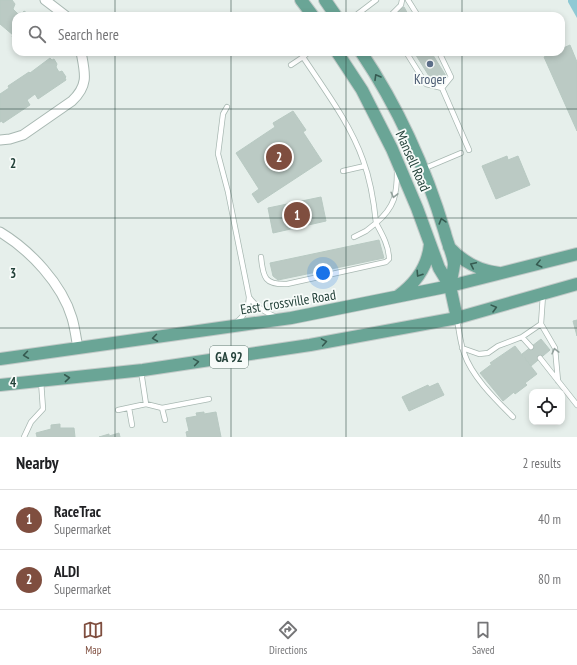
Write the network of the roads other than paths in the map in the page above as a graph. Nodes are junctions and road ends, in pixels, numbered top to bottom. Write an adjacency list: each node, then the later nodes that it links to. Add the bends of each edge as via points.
1 (45, 0): 7 (street)
2 (301, 0): 8 (main road)
3 (325, 0): 9 (main road)
4 (376, 0): 10 (lane)
5 (402, 0): 11 (lane)
6 (408, 0): 12 (lane)
7 (61, 12)
8 (310, 12)
9 (333, 12)
10 (360, 12)
11 (394, 12)
12 (416, 12)
13 (82, 56): 22 (street, via 86,75 78,95 23,135)
14 (340, 56): 25 (main road, Mansell Road, via 362,90)
15 (363, 56): 27 (main road, Mansell Road, one-way to 15, via 391,102)
16 (408, 56): 20 (lane, via 426,84)
17 (441, 56): 20 (lane, via 451,77)
18 (303, 57): 19 (lane); 26 (lane, via 344,121)
19 (291, 65)
20 (442, 88): 23 (lane)
21 (226, 107): 42 (lane, via 218,154)
22 (0, 140)
23 (469, 150)
24 (460, 153): 27 (lane)
25 (397, 161): 29 (lane, one-way to 29, via 394,199 389,210); 32 (main road, Mansell Road)
26 (365, 166): 28 (lane); 29 (lane)
27 (423, 169): 33 (main road, Mansell Road, one-way to 27)
28 (343, 171)
29 (376, 223): 31 (lane); 35 (lane, via 389,254 389,259 380,264 288,284 277,284 265,278)
30 (0, 232): 50 (street, via 27,252 56,286 71,316)
31 (354, 237)
32 (430, 242): 39 (main road, Mansell Road, via 439,268); 43 (main road, one-way to 43, via 422,271 411,285)
33 (449, 247): 36 (main road, one-way to 33, via 470,264); 39 (main road, Mansell Road, via 454,264)
34 (577, 254): 36 (main road, East Crossville Road / GA 92, one-way to 36)
35 (261, 257)
36 (502, 273): 39 (main road, East Crossville Road / GA 92)
37 (577, 280): 40 (main road)
38 (577, 284): 40 (main road, GA 92)
39 (450, 286): 43 (main road, East Crossville Road / GA 92); 45 (main road, Mansell Road)
40 (564, 288): 41 (main road, GA 92)
41 (543, 295): 45 (main road, GA 92, one-way to 41); 46 (lane)
42 (249, 297): 44 (lane, via 268,314); 47 (lane, via 247,310)
43 (395, 298): 44 (main road, East Crossville Road / GA 92)
44 (291, 318): 47 (main road, East Crossville Road / GA 92)
45 (457, 318): 51 (lane); 54 (main road, GA 92, one-way to 45, via 310,345)
46 (541, 324): 48 (lane); 56 (lane, one-way to 46, via 555,348)
47 (232, 327): 50 (main road, East Crossville Road / GA 92, one-way to 50)
48 (522, 337): 49 (lane); 51 (lane, via 484,354)
49 (531, 347)
50 (78, 348): 53 (main road, East Crossville Road / GA 92, one-way to 53)
51 (462, 348): 65 (lane, via 473,371)
52 (540, 358): 56 (lane)
53 (0, 359)
54 (140, 370): 55 (main road, GA 92, one-way to 54); 60 (lane)
55 (41, 381): 57 (main road, GA 92); 68 (lane, via 43,409 31,422)
56 (558, 381): 58 (lane)
57 (0, 385)
58 (575, 398): 61 (lane)
59 (208, 399): 63 (lane)
60 (146, 404): 62 (lane); 63 (lane)
61 (577, 405)
62 (128, 408): 64 (lane); 67 (lane)
63 (162, 408): 66 (lane)
64 (118, 410)
65 (513, 417)
66 (165, 420)
67 (132, 425)
68 (24, 437)

